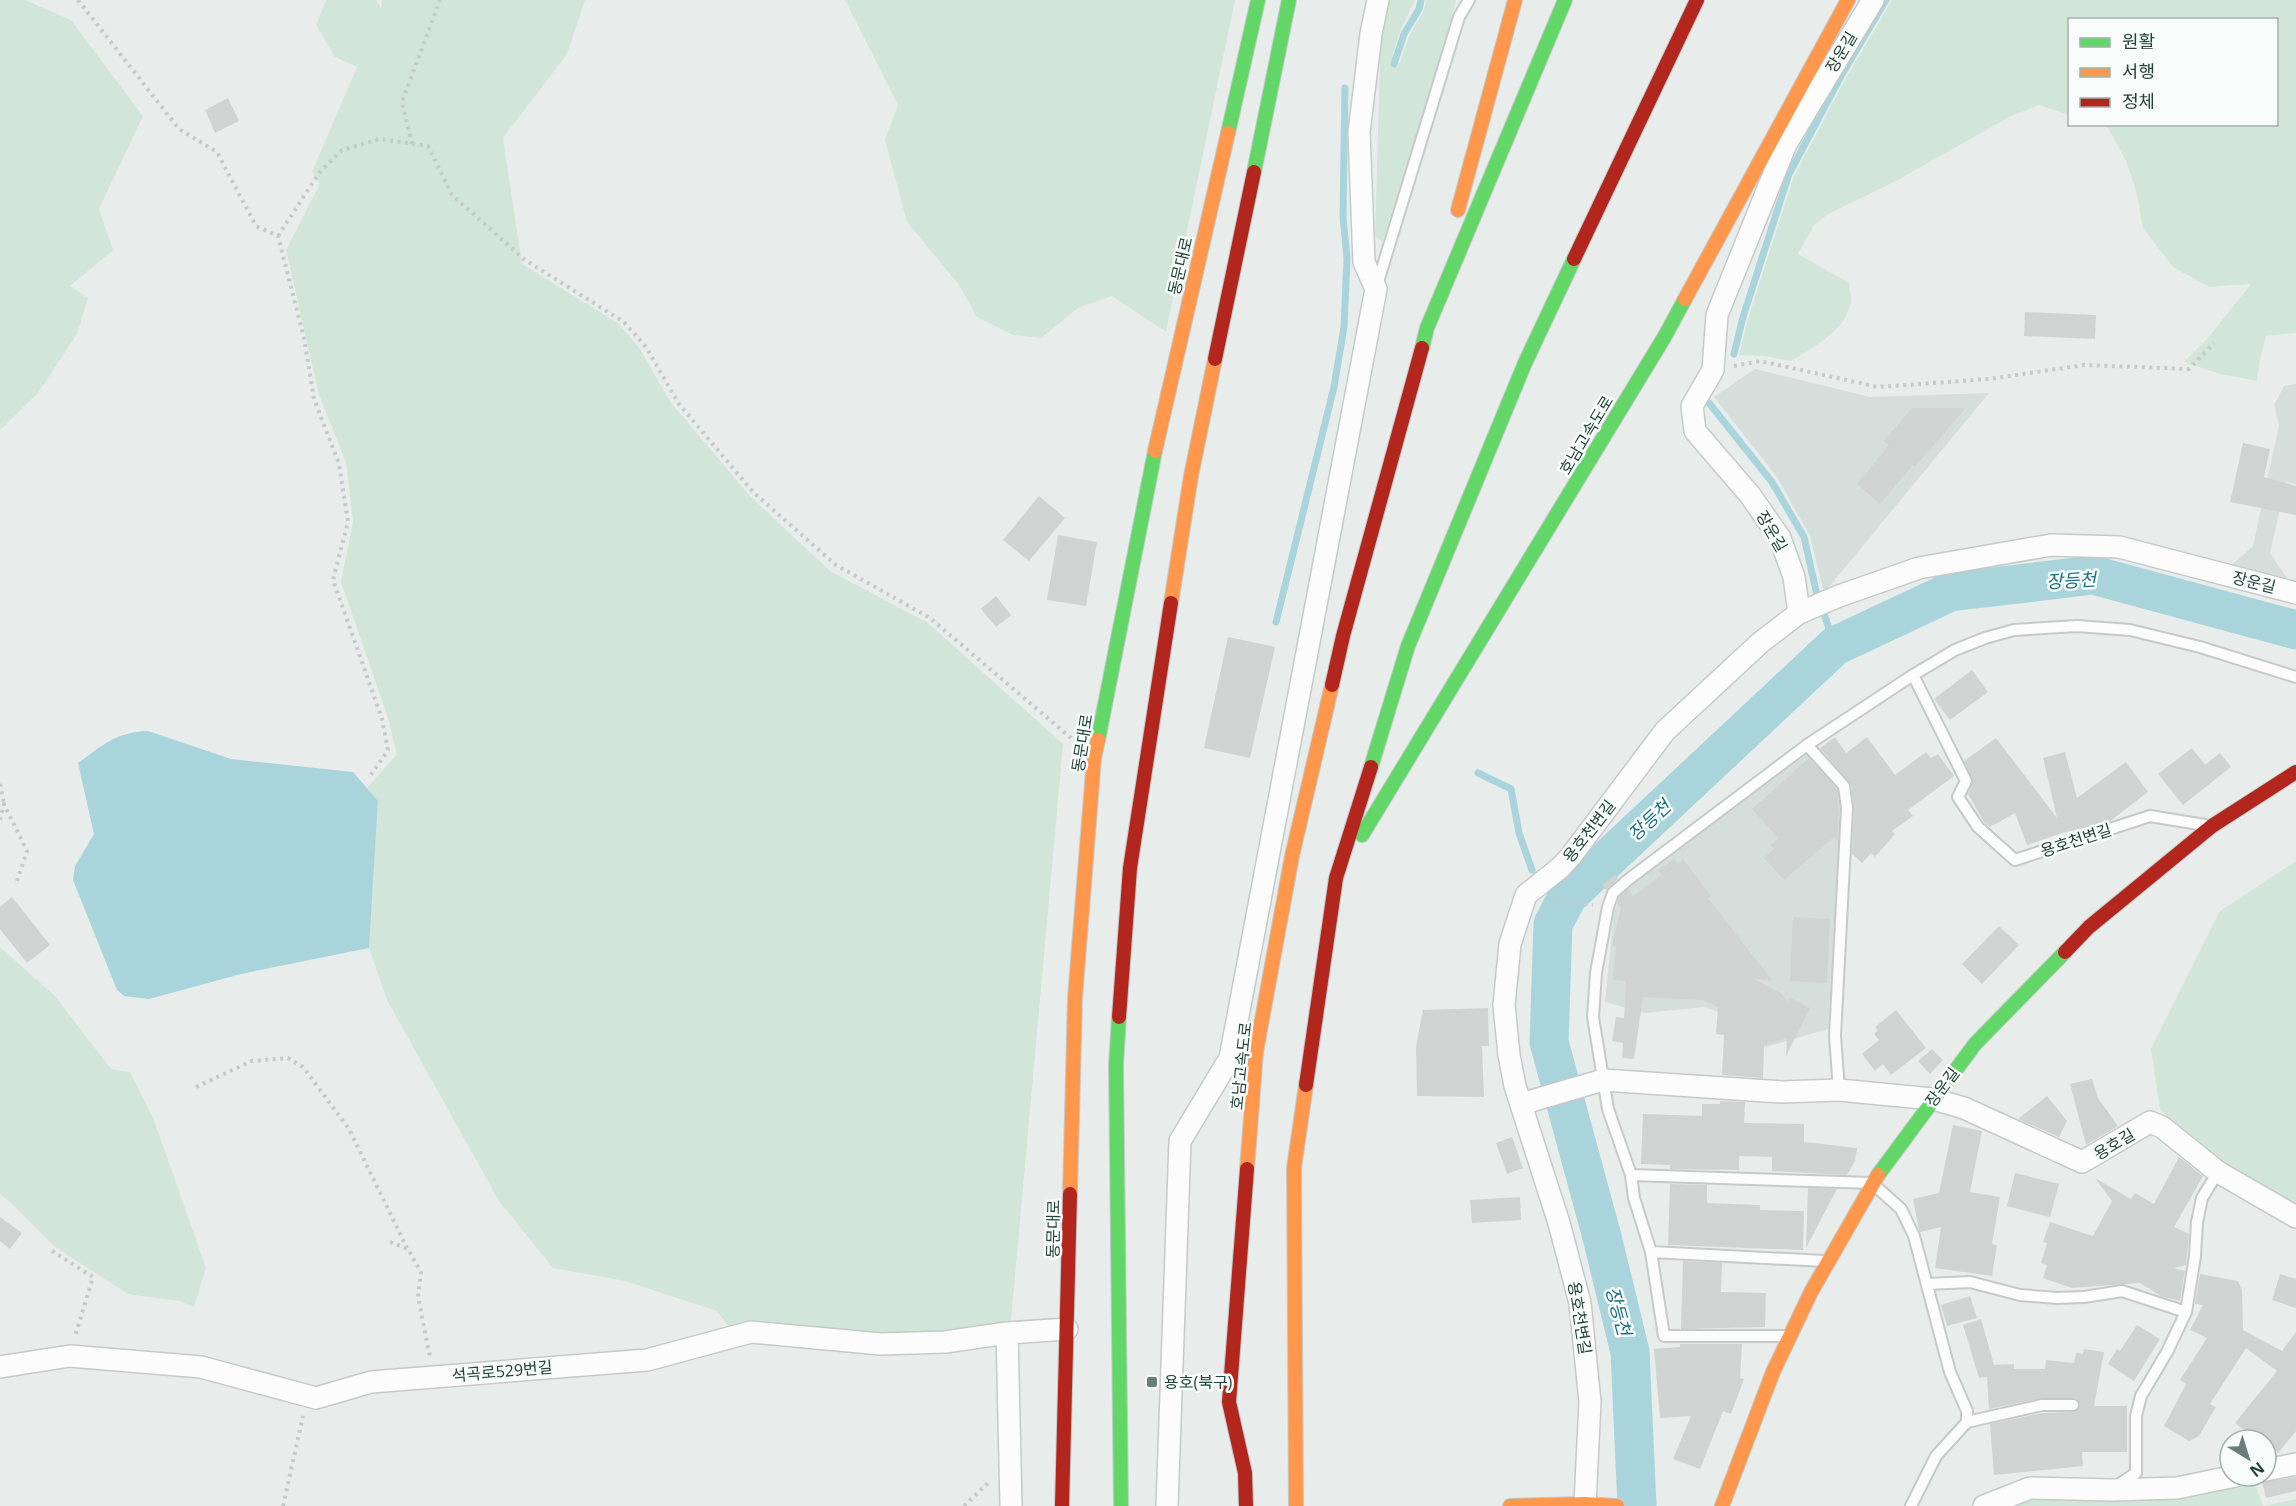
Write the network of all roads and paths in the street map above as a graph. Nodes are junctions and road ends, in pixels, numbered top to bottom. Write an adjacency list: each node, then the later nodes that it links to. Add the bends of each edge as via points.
1 (78, 0): 13 (path, via 179,129 218,152 256,226)
2 (440, 0): 12 (path, via 402,102)
3 (1258, 0): 23 (main road, 동문대로, via 1150,473)
4 (1289, 0): 63 (main road, via 1191,476 1130,868 1116,1065)
5 (1378, 0): 14 (street, via 1359,132 1364,262)
6 (1469, 0): 14 (lane, via 1459,17)
7 (1515, 0): 19 (main road, 호남고속도로)
8 (1565, 0): 19 (main road, 호남고속도로, via 1427,328)
9 (1697, 0): 30 (main road, 호남고속도로, via 1526,363 1408,646)
10 (1848, 0): 30 (main road, 호남고속도로, via 1665,336)
11 (1873, 0): 16 (street, 장운길, via 1786,144 1717,315)
12 (412, 144): 13 (path, via 380,139 342,150 319,173); 23 (path, via 428,146 452,195 525,260 624,322 646,347 679,404 754,493 836,565 930,618)
13 (278, 236): 25 (path, via 304,338 314,399 339,464 348,522 333,580 382,719 388,750)
14 (1376, 289): 64 (street, via 1230,1058 1180,1141)
15 (2214, 343): 16 (path, via 2189,369 2084,365 1989,379 1878,387 1760,361)
16 (1713, 370): 18 (street, 장운길, via 1692,406 1695,431 1780,538 1794,577)
17 (2296, 593): 18 (street, 장운길, via 2119,547 2051,545 1919,568)
18 (1799, 613): 38 (street, 용호천변길, via 1761,642 1665,731 1571,856 1526,895 1510,944 1504,1005 1509,1055)
19 (1343, 636): 65 (main road, 호남고속도로, via 1292,856 1256,1052 1230,1402 1245,1473)
20 (1913, 675): 21 (lane, via 1955,650 1985,638 2014,630 2077,626 2130,630); 22 (lane); 29 (lane, 용호천변길, via 1965,781 1959,797 1978,827 2015,860 2150,816)
21 (2296, 677)
22 (1807, 745): 34 (lane, via 1614,893 1596,973); 36 (lane, via 1844,786 1847,808 1835,1036)
23 (1094, 758): 49 (main road, 동문대로, via 1075,998)
24 (2296, 772): 29 (main road, 장운길)
25 (370, 776)
26 (0, 784): 27 (path)
27 (4, 804): 28 (path); 31 (path, via 27,851)
28 (0, 820)
29 (2212, 826): 37 (main road, 장운길, via 2089,927 1975,1044)
30 (1336, 878): 66 (main road, 호남고속도로, via 1294,1168)
31 (16, 884)
32 (1550, 898): 33 (path)
33 (1597, 906)
34 (1595, 1082): 36 (street, via 1782,1092); 38 (street); 40 (lane)
35 (196, 1087): 43 (path, via 252,1061 288,1058 303,1067 349,1129)
36 (1839, 1090): 37 (street)
37 (1933, 1099): 39 (street, 용호길, via 1964,1108 2082,1162 2150,1122 2162,1127); 41 (main road, 장운길)
38 (1526, 1102): 60 (street, 용호천변길, via 1580,1303 1590,1402)
39 (2218, 1172): 42 (street, 용호길); 48 (lane, via 2202,1198)
40 (1631, 1175): 41 (lane); 45 (lane)
41 (1872, 1183): 46 (main road, 장운길); 47 (lane, via 1901,1209 1914,1236)
42 (2296, 1217)
43 (408, 1249)
44 (52, 1251): 52 (path, via 93,1277)
45 (1651, 1252): 46 (lane); 51 (lane, via 1664,1336)
46 (1828, 1262): 51 (main road, 장운길)
47 (1927, 1284): 48 (lane, via 1970,1282 2020,1295 2057,1298 2122,1291); 55 (lane, via 1950,1372 1967,1411)
48 (2186, 1312): 59 (lane, via 2141,1396 2136,1416 2136,1473)
49 (1066, 1329): 50 (street, 석곡로529번길); 62 (main road, 동문대로)
50 (1007, 1333): 52 (street, 석곡로529번길, via 945,1342 881,1344 751,1332 647,1360 371,1382 316,1398 201,1367); 61 (street)
51 (1790, 1336): 69 (main road, 장운길)
52 (70, 1356): 53 (street, 석곡로529번길)
53 (0, 1367)
54 (2073, 1405): 55 (lane, via 2042,1405)
55 (1967, 1422): 70 (lane, via 1936,1456)
56 (2296, 1464): 57 (street)
57 (2278, 1468)
58 (2218, 1480): 59 (street, via 2177,1488)
59 (2111, 1490): 71 (street, via 2030,1488)
60 (1593, 1504): 67 (main road); 68 (main road)
61 (1011, 1506)
62 (1062, 1506)
63 (1121, 1506)
64 (1167, 1506)
65 (1246, 1506)
66 (1296, 1506)
67 (1510, 1506)
68 (1617, 1506)
69 (1722, 1506)
70 (1911, 1506)
71 (1984, 1506)

